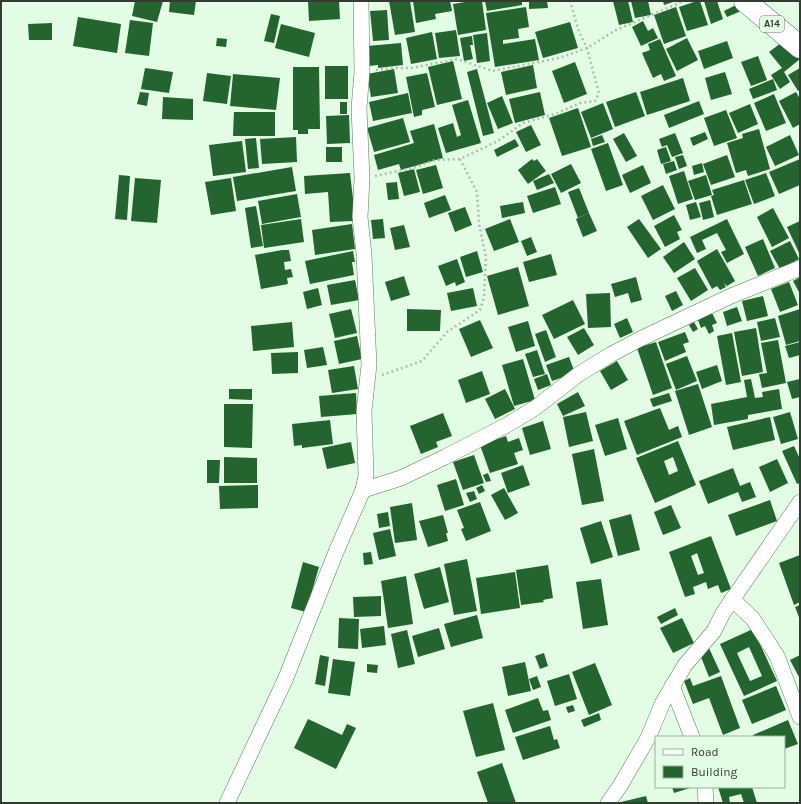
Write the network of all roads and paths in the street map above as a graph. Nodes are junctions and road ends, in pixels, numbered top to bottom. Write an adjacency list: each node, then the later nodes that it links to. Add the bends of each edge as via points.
1 (361, 1): 7 (street)
2 (570, 1): 6 (path, via 579,32)
3 (684, 1): 6 (path, via 616,30)
4 (745, 1): 5 (highway, A14)
5 (800, 47)
6 (588, 48): 7 (path, via 559,58 493,71 457,59 411,68); 8 (path, via 600,93 595,101 580,103 523,123 498,141)
7 (362, 72): 9 (street, via 359,108)
8 (460, 159): 9 (path, via 435,160 396,172); 11 (path, via 478,192 479,224 486,257 484,297 480,310 447,332 422,361 385,375)
9 (362, 178): 11 (street, via 360,218 364,254)
10 (800, 268): 12 (street, via 731,296 640,339 579,374 535,408 507,425 401,478)
11 (368, 376): 12 (street, via 364,411 366,476)
12 (363, 490): 19 (street, via 285,680)
13 (800, 502): 14 (street)
14 (732, 599): 15 (street, via 714,631 685,665); 16 (street, via 753,619 777,656)
15 (672, 686): 17 (street); 20 (street, via 648,738)
16 (800, 717)
17 (692, 736)
18 (705, 788): 21 (street)
19 (227, 803)
20 (608, 803)
21 (706, 803)

